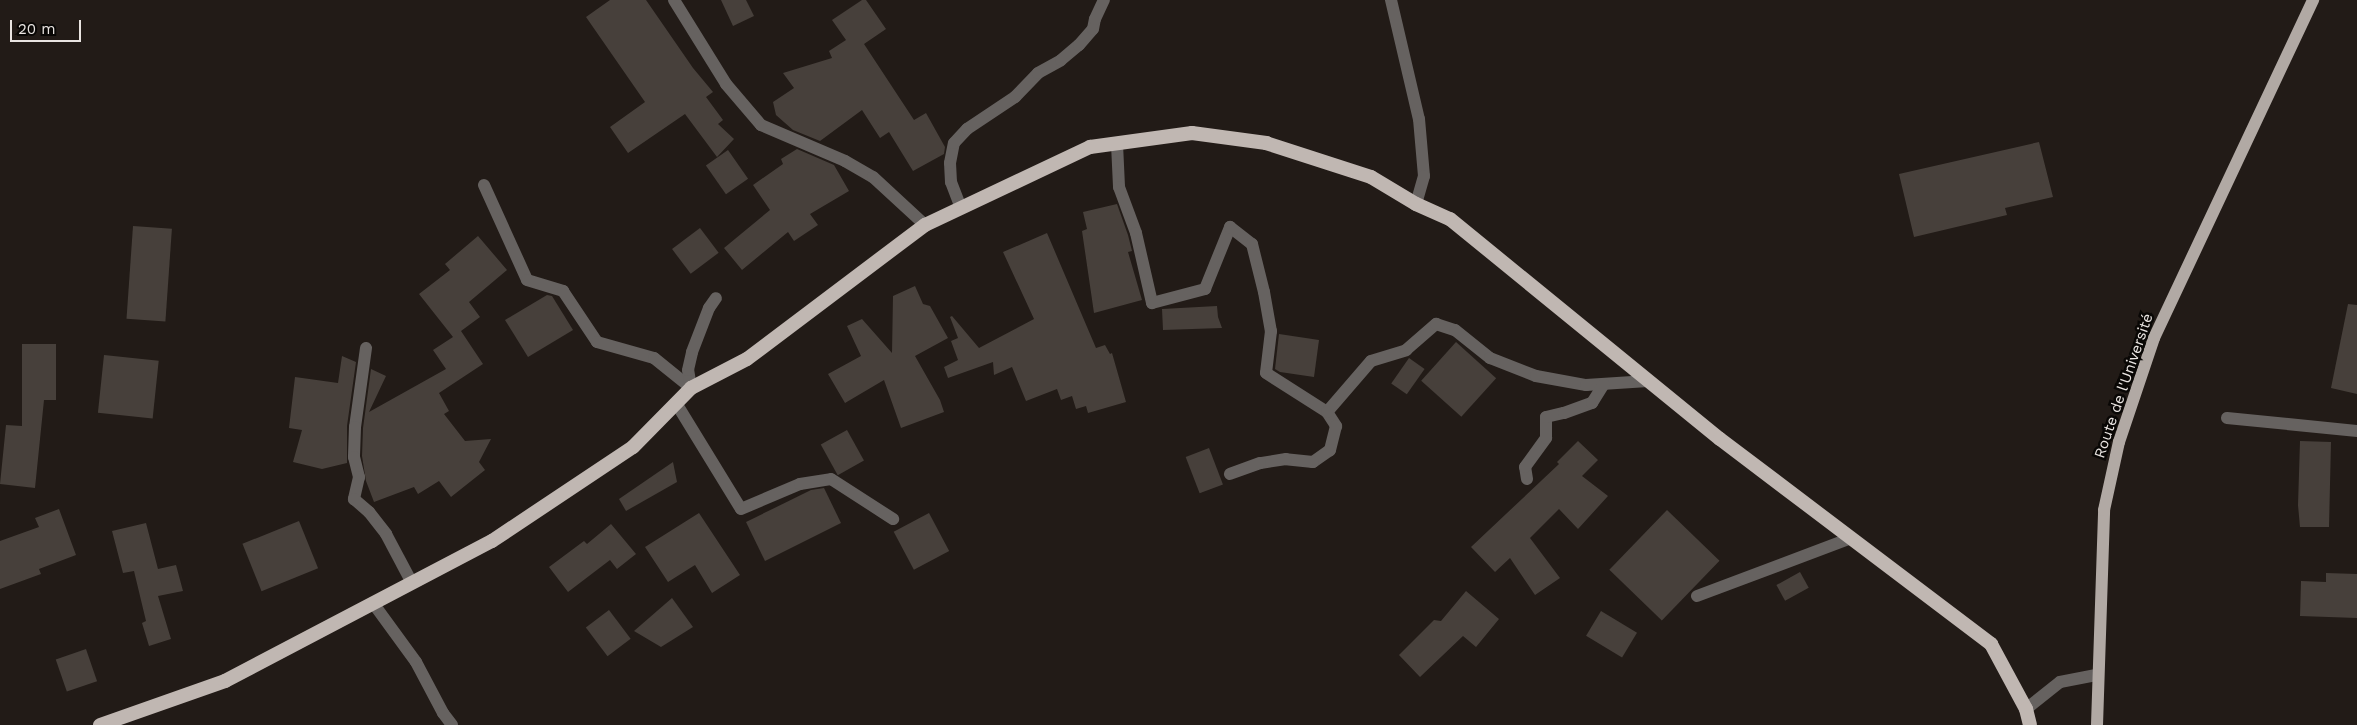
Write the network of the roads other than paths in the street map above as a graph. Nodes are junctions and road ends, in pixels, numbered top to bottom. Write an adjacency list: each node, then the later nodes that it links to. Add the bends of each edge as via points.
1 (674, 0): 9 (street, via 726,84 761,124 873,177)
2 (1104, 0): 8 (street, via 1093,29 1079,45 1038,73 1015,97 967,129 954,143 951,182)
3 (1391, 0): 7 (street, via 1418,119 1424,176)
4 (2313, 0): 26 (main road, Route de l'Université, via 2154,338 2119,442 2104,510)
5 (1117, 144): 7 (highway, via 1192,133 1266,143 1371,178); 8 (highway, via 1090,147); 16 (street, via 1120,187 1136,233 1152,303 1205,289 1230,227 1252,244 1264,292 1270,330 1266,373)
6 (484, 184): 14 (street, via 527,280 563,291 596,342 654,358)
7 (1416, 204): 12 (highway, via 1450,219)
8 (961, 208): 9 (highway)
9 (925, 225): 14 (highway, via 747,359)
10 (716, 298): 14 (street, via 692,352 688,370)
11 (366, 348): 23 (street, via 355,427 354,457 359,477 354,499 386,534)
12 (1648, 381): 13 (street); 22 (highway)
13 (1604, 384): 16 (street, via 1586,385 1536,376 1490,358 1454,330 1436,324 1406,350 1372,361); 20 (street, via 1592,403 1546,417 1546,438 1525,467)
14 (691, 388): 15 (highway)
15 (676, 403): 21 (street, via 741,509 800,484 831,479); 23 (highway, via 633,447 492,541)
16 (1326, 412): 19 (street, via 1336,426 1330,450 1314,462 1286,459 1260,463)
17 (2227, 418): 18 (street)
18 (2357, 432)
19 (1230, 474)
20 (1527, 479)
21 (893, 519)
22 (1851, 538): 24 (street); 27 (highway, via 1991,644)
23 (412, 583): 25 (highway)
24 (1697, 596)
25 (373, 604): 28 (highway, via 225,681); 29 (street, via 416,662)
26 (2097, 675): 27 (street, via 2060,682); 31 (main road, Route de l'Université)
27 (2026, 709): 30 (highway)
28 (100, 725)
29 (452, 725)
30 (2030, 725)
31 (2097, 725)

